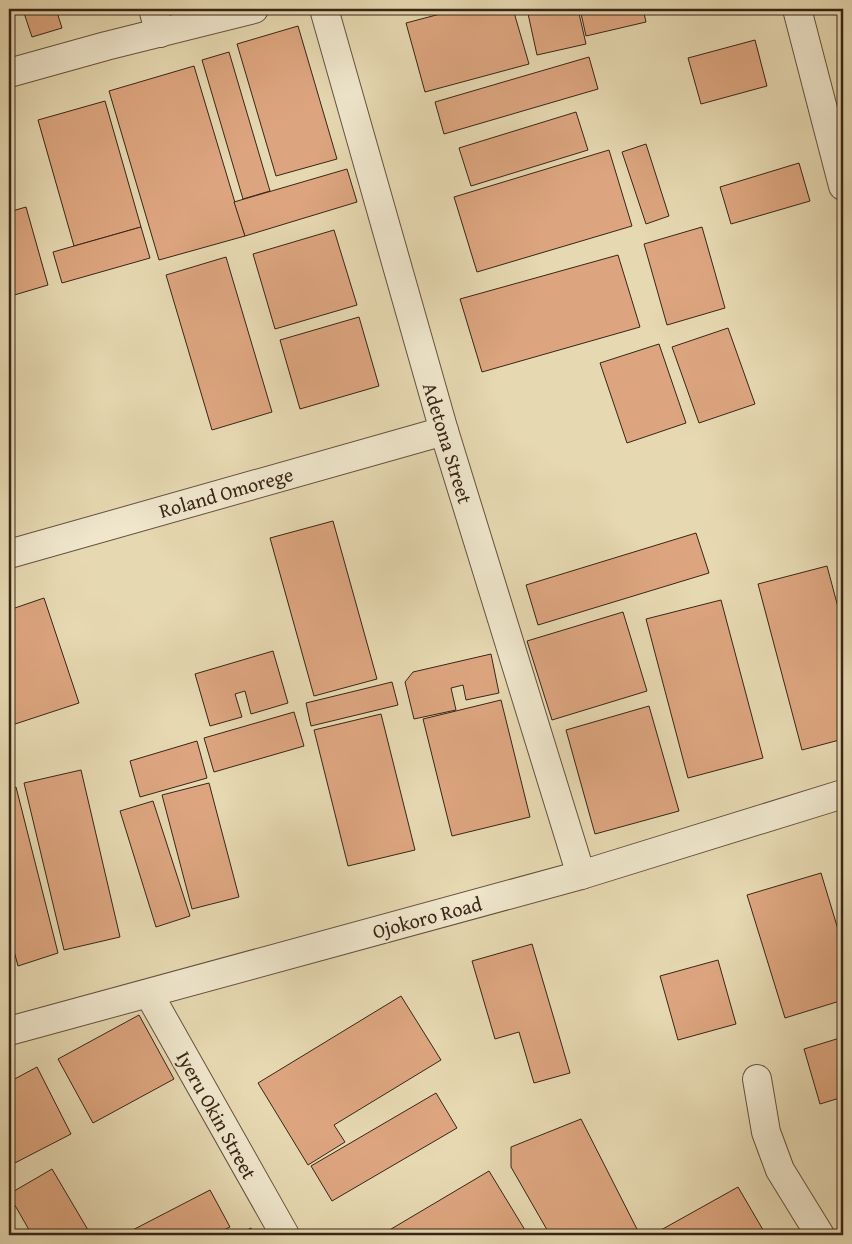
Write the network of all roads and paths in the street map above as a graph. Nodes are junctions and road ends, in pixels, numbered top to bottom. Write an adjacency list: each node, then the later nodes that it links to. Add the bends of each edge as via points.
1 (254, 9): 4 (street)
2 (324, 9): 7 (street, Adetona Street)
3 (797, 9): 6 (street)
4 (156, 21): 5 (street)
5 (9, 73)
6 (843, 186)
7 (444, 431): 8 (street, Roland Omorege); 10 (street, Adetona Street)
8 (9, 554)
9 (843, 794): 10 (street, Ojokoro Road)
10 (581, 875): 11 (street, Ojokoro Road)
11 (149, 994): 12 (street, Ojokoro Road); 14 (street, Iyeru Okin Street)
12 (9, 1031)
13 (757, 1079): 15 (street, via 766,1132 780,1170)
14 (285, 1235)
15 (820, 1235)

